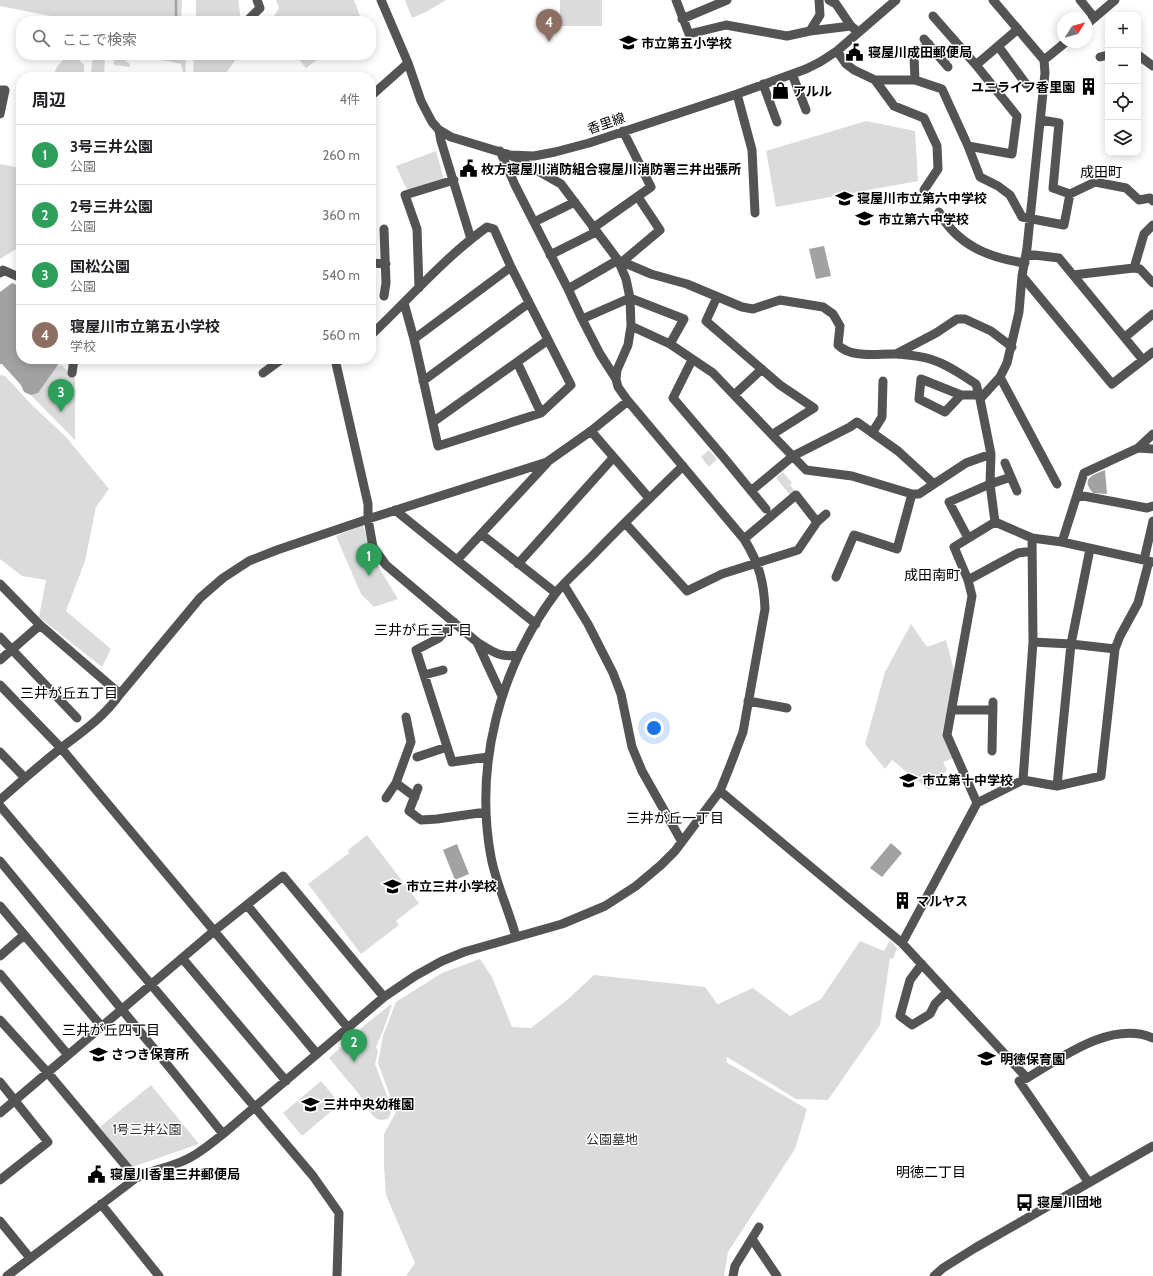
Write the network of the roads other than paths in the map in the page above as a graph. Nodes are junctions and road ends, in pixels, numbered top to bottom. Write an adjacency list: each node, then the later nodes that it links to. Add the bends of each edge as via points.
1 (257, 0): 12 (street, via 260,8)
2 (381, 0): 25 (street, 香里線)
3 (676, 0): 14 (street)
4 (728, 0): 14 (street)
5 (819, 0): 18 (street, via 820,15)
6 (829, 0): 16 (street, via 836,4)
7 (896, 0): 19 (street, 香里線)
8 (993, 0): 17 (street)
9 (1080, 0): 11 (street)
10 (1115, 0): 15 (street)
11 (1086, 12)
12 (253, 16)
13 (933, 16): 26 (street)
14 (682, 19): 18 (street, via 689,34 726,25 788,36)
15 (1093, 19)
16 (851, 26): 18 (street); 19 (street)
17 (1018, 29): 20 (street); 24 (street)
18 (810, 31)
19 (858, 32): 22 (street, 香里線)
20 (998, 46): 26 (street); 33 (street)
21 (1059, 48): 24 (street)
22 (836, 51): 29 (street, 香里線, via 820,62); 30 (street, via 854,70)
23 (1141, 57): 27 (street)
24 (1044, 60): 39 (street)
25 (408, 63): 35 (street); 41 (street, 香里線, via 421,101)
26 (976, 64): 43 (street, via 1017,116 1012,154)
27 (1153, 66)
28 (948, 67): 31 (street, via 927,41 914,57)
29 (792, 74): 32 (street, 香里線); 37 (street)
30 (875, 80): 31 (street); 47 (street, via 894,106 924,118 937,146 938,168)
31 (914, 80): 43 (street, via 942,89)
32 (763, 84): 36 (street, 香里線); 40 (street)
33 (1026, 84)
34 (0, 90): 38 (street, via 5,90)
35 (376, 92)
36 (737, 94): 42 (street, 香里線); 53 (street, via 752,150)
37 (806, 110)
38 (0, 114)
39 (1040, 120): 48 (street, via 1059,123 1053,188); 54 (street)
40 (777, 122)
41 (439, 130): 44 (street, 香里線, via 451,137); 46 (street)
42 (623, 131): 45 (street, 香里線, via 555,152 534,156); 49 (street, via 651,187)
43 (968, 146): 54 (street, via 980,177 1010,195 1022,217)
44 (500, 151): 45 (street, 香里線); 55 (street, via 514,185)
45 (510, 155): 51 (street, via 561,184)
46 (454, 180): 59 (street); 72 (street, via 405,196 417,229)
47 (924, 190)
48 (1070, 194): 50 (street, via 1095,182 1126,188 1139,200 1150,198); 54 (street, via 1064,225)
49 (638, 197): 58 (street); 62 (street, via 660,230)
50 (1153, 201)
51 (575, 202): 55 (street); 58 (street)
52 (939, 212): 61 (street, via 946,224 961,239 988,254 1008,260)
53 (755, 213)
54 (1030, 219): 61 (street)
55 (534, 222): 60 (street)
56 (1153, 225): 66 (street, via 1144,234)
57 (384, 228): 64 (street)
58 (594, 230): 60 (street); 62 (street)
59 (471, 239): 65 (street, via 487,227 494,229); 72 (street)
60 (550, 256): 73 (street)
61 (1025, 258): 68 (street, via 1059,258); 70 (street)
62 (620, 261): 73 (street); 75 (street); 76 (street)
63 (376, 263): 64 (street)
64 (386, 264): 74 (street)
65 (511, 267): 78 (street); 84 (street)
66 (1134, 268): 68 (street); 71 (street, via 1140,269)
67 (1, 270): 69 (street)
68 (1073, 274): 83 (street)
69 (16, 276)
70 (1022, 276): 87 (street); 91 (street, via 1112,384)
71 (1153, 283)
72 (419, 288): 77 (street)
73 (568, 289): 80 (street)
74 (384, 296)
75 (717, 297): 89 (street, via 753,309 780,300 823,307 833,314 840,326 838,345 842,349 859,354); 96 (street, via 706,321)
76 (630, 298): 80 (street); 81 (street); 86 (street, via 684,319)
77 (404, 303): 82 (street); 84 (street)
78 (529, 303): 85 (street); 101 (street)
79 (1153, 314): 83 (street)
80 (582, 319): 100 (street)
81 (631, 326): 86 (street); 100 (street, via 628,345 617,370)
82 (376, 330)
83 (1125, 337): 91 (street)
84 (414, 339): 101 (street)
85 (548, 340): 92 (street); 107 (street, via 571,385)
86 (670, 344): 90 (street)
87 (1012, 347): 89 (street, via 991,331 965,319 957,319); 99 (street, via 1008,363)
88 (1153, 352): 91 (street)
89 (896, 354): 105 (street, via 929,358 943,364 976,384)
90 (692, 360): 104 (street, via 713,373); 125 (street, via 673,398)
91 (1143, 360)
92 (517, 362): 107 (street); 108 (street)
93 (73, 364): 97 (street)
94 (275, 364): 98 (street)
95 (335, 364): 134 (street, via 368,504)
96 (762, 369): 104 (street); 111 (street, via 814,408)
97 (72, 373)
98 (262, 373)
99 (1000, 376): 105 (street); 124 (street)
100 (616, 380): 106 (street)
101 (423, 381): 108 (street)
102 (884, 381): 110 (street, via 882,417)
103 (961, 394): 103 (street, via 945,412 918,399 921,379); 105 (street)
104 (734, 395): 111 (street)
105 (980, 397): 115 (street)
106 (628, 401): 109 (street); 120 (street)
107 (541, 414): 108 (street, via 438,446)
108 (433, 422)
109 (591, 431): 117 (street); 118 (street)
110 (872, 432): 116 (street, via 857,422); 122 (street, via 898,451)
111 (773, 434): 116 (street)
112 (1153, 434): 113 (street)
113 (1138, 448): 114 (street); 128 (street, via 1084,473)
114 (1153, 450)
115 (991, 454): 122 (street, via 966,464); 123 (street)
116 (793, 456): 125 (street); 127 (street, via 806,470 852,476)
117 (613, 458): 129 (street); 149 (street)
118 (548, 462): 132 (street); 139 (street)
119 (1004, 463): 121 (street)
120 (683, 466): 129 (street); 142 (street)
121 (1011, 477): 123 (street); 126 (street)
122 (934, 484): 127 (street, via 919,494)
123 (990, 484): 136 (street); 140 (street, via 949,502)
124 (1057, 484)
125 (751, 491): 131 (street)
126 (1017, 491)
127 (912, 494): 150 (street, via 897,549 854,534)
128 (1078, 495): 130 (street, via 1147,508); 143 (street)
129 (649, 498): 137 (street)
130 (1153, 506)
131 (766, 509)
132 (395, 510): 134 (street); 146 (street)
133 (826, 514): 135 (street)
134 (368, 519): 155 (street, via 373,547 386,565); 169 (street, via 249,561 223,578 200,598)
135 (817, 522): 142 (street, via 796,495); 148 (street, via 798,550)
136 (996, 522): 140 (street); 141 (street)
137 (625, 523): 148 (street, via 687,591 722,574); 153 (street)
138 (1153, 524): 147 (street)
139 (481, 534): 146 (street); 149 (street)
140 (968, 538): 151 (street, via 954,547)
141 (1032, 538): 143 (street); 145 (street)
142 (744, 539): 148 (street)
143 (1062, 542): 144 (street)
144 (1090, 549): 147 (street); 161 (street)
145 (1032, 551): 151 (street, via 1018,553); 160 (street)
146 (457, 560): 156 (street)
147 (1148, 561): 162 (street, via 1138,604)
148 (756, 563): 171 (street, via 764,589 765,609)
149 (518, 564): 154 (street)
150 (836, 577)
151 (968, 580): 173 (street, via 972,596)
152 (0, 584): 157 (street)
153 (564, 585): 154 (street); 192 (street, via 613,672 621,694 632,747 642,771)
154 (556, 593): 156 (street)
155 (454, 622): 159 (street); 167 (street, via 438,638 416,650)
156 (536, 624): 164 (street)
157 (40, 625): 163 (street); 169 (street)
158 (0, 638): 163 (street)
159 (477, 642): 164 (street, via 496,654); 170 (street)
160 (1033, 642): 161 (street); 183 (street)
161 (1071, 644): 162 (street); 185 (street)
162 (1115, 649): 185 (street, via 1101,776)
163 (12, 650): 165 (street); 175 (street)
164 (518, 655): 170 (street)
165 (0, 660)
166 (442, 670): 167 (street)
167 (424, 675): 176 (street)
168 (0, 685): 177 (street)
169 (120, 694): 177 (street, via 112,706)
170 (502, 696): 181 (street)
171 (748, 700): 172 (street); 186 (street, via 743,732)
172 (787, 708)
173 (952, 710): 178 (street, via 993,706); 189 (street, via 947,735)
174 (406, 717): 184 (street, via 410,742)
175 (77, 718)
176 (447, 747): 180 (street); 181 (street, via 452,762)
177 (61, 748): 182 (street); 196 (street)
178 (992, 751)
179 (0, 752): 182 (street)
180 (417, 757)
181 (488, 757): 191 (street)
182 (25, 778): 188 (street)
183 (1023, 780): 185 (street); 189 (street)
184 (396, 783): 187 (street); 191 (street, via 417,793 409,811 421,820)
185 (1057, 786)
186 (720, 791): 192 (street); 199 (street)
187 (386, 798)
188 (0, 800)
189 (977, 803): 199 (street)
190 (0, 806): 204 (street)
191 (486, 812): 198 (street, via 491,857)
192 (682, 842): 198 (street, via 644,880 605,906 562,924)
193 (0, 861): 207 (street)
194 (247, 905): 196 (street); 206 (street, via 283,876); 210 (street)
195 (0, 906): 197 (street)
196 (214, 931): 201 (street); 212 (street)
197 (24, 935): 200 (street); 209 (street)
198 (516, 937): 206 (street, via 464,952 442,962)
199 (902, 943): 202 (street)
200 (0, 956)
201 (182, 958): 204 (street); 216 (street)
202 (922, 964): 205 (street); 205 (street, via 910,980 900,1016 912,1025 930,1014 935,1004)
203 (0, 974): 213 (street)
204 (151, 984): 207 (street); 219 (street)
205 (947, 992): 215 (street)
206 (384, 997): 210 (street)
207 (122, 1009): 209 (street); 221 (street)
208 (0, 1020): 214 (street)
209 (102, 1027): 213 (street)
210 (348, 1028): 212 (street)
211 (1153, 1038): 215 (street, via 1123,1034 1098,1039)
212 (317, 1054): 216 (street)
213 (68, 1055): 214 (street)
214 (48, 1073): 218 (street); 223 (street)
215 (1027, 1078): 225 (street, via 1019,1081)
216 (286, 1081): 219 (street)
217 (0, 1082): 218 (street)
218 (15, 1100): 220 (street); 224 (street, via 48,1142)
219 (255, 1107): 221 (street); 233 (street, via 313,1176 339,1213)
220 (0, 1113)
221 (223, 1134): 223 (street, via 195,1155)
222 (1153, 1146): 225 (street)
223 (136, 1178): 226 (street)
224 (0, 1180)
225 (1089, 1183): 236 (street, via 969,1252)
226 (101, 1204): 230 (street); 232 (street)
227 (0, 1222): 230 (street)
228 (759, 1227): 229 (street)
229 (752, 1239): 234 (street, via 735,1266); 235 (street)
230 (30, 1258): 231 (street)
231 (7, 1276)
232 (159, 1276)
233 (337, 1276)
234 (733, 1276)
235 (777, 1276)
236 (934, 1276)

